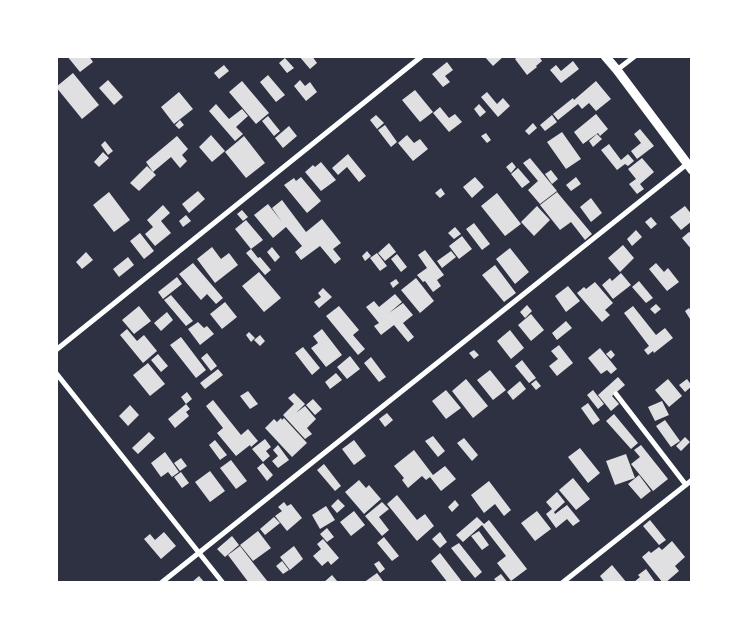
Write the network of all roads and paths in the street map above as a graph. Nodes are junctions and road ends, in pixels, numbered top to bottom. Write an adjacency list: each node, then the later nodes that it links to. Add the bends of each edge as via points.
1 (422, 56): 6 (street)
2 (605, 56): 4 (street)
3 (635, 56): 4 (street)
4 (617, 70): 5 (street)
5 (689, 167): 11 (street)
6 (56, 350)
7 (56, 373): 11 (street)
8 (616, 394): 10 (street)
9 (692, 480): 10 (street)
10 (686, 485): 14 (street)
11 (199, 553): 12 (street); 13 (street)
12 (161, 583)
13 (223, 583)
14 (562, 583)

